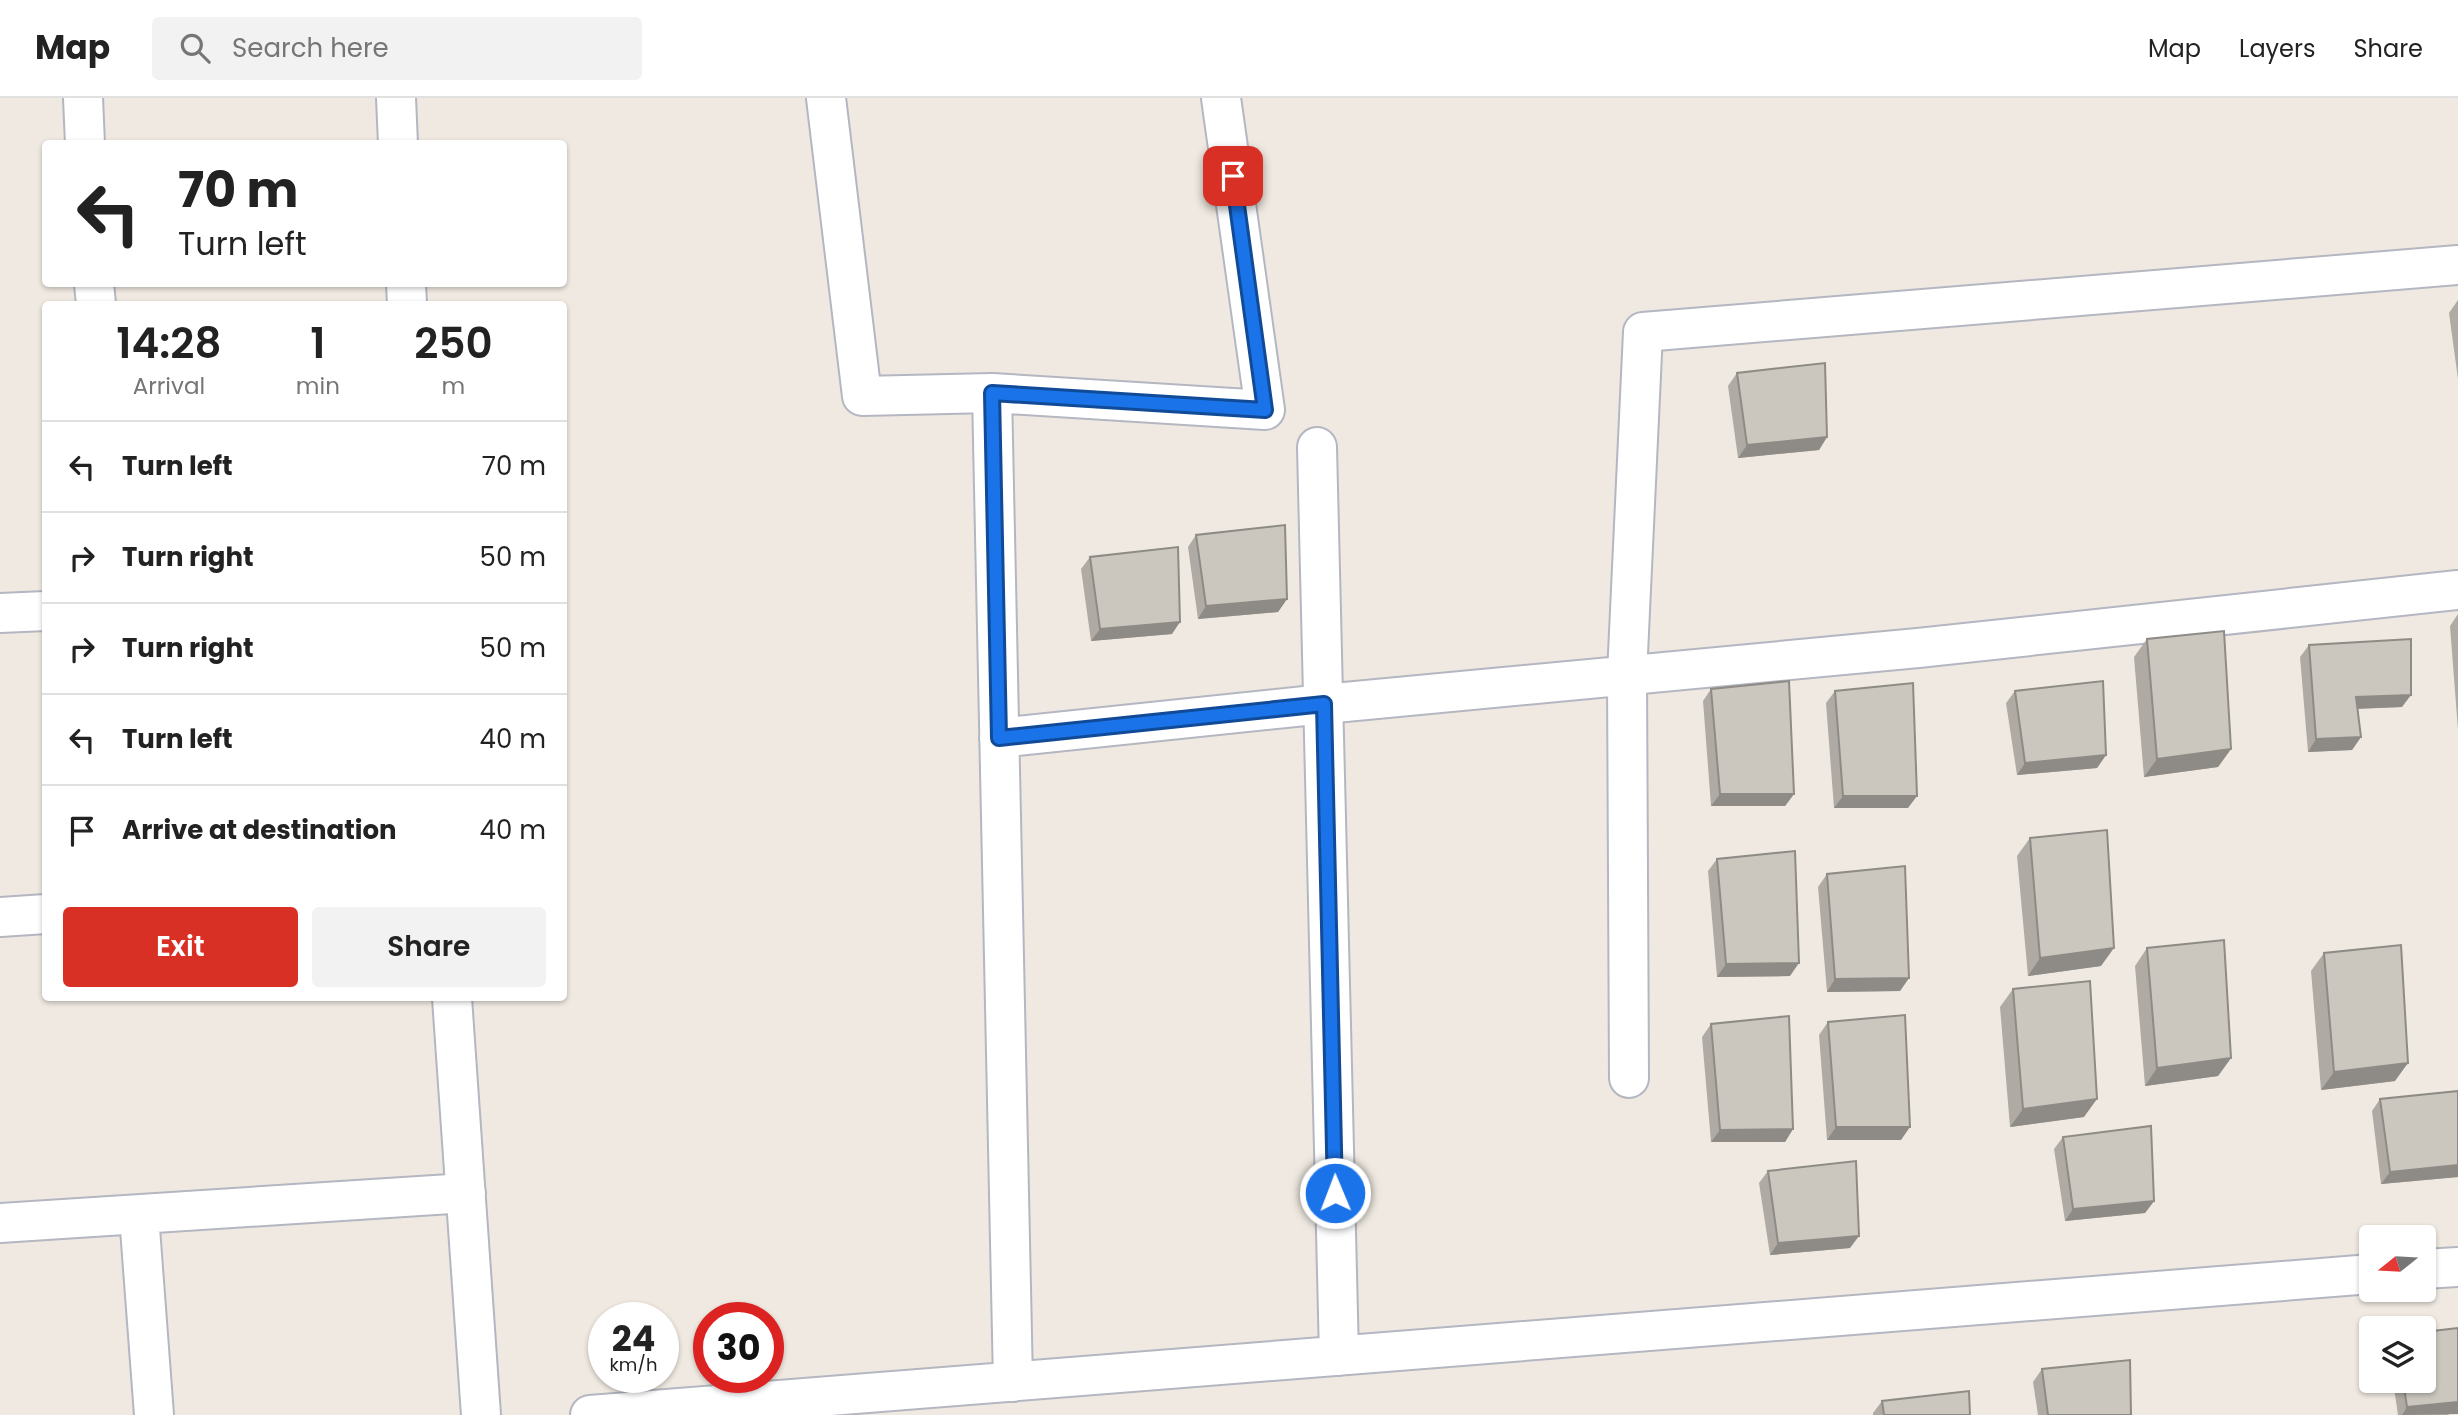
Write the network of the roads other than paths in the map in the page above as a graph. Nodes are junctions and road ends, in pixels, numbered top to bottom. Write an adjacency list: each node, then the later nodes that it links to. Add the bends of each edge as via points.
1 (82, 98): 5 (street)
2 (396, 98): 6 (street)
3 (826, 98): 8 (street, via 862,396)
4 (1222, 98): 8 (street, via 1265,410)
5 (85, 140)
6 (398, 140)
7 (2458, 265): 13 (street, via 1643,332)
8 (992, 393): 15 (street)
9 (1317, 447): 14 (street)
10 (2458, 590): 13 (street)
11 (42, 611): 12 (street)
12 (0, 613)
13 (1627, 675): 14 (street); 19 (street)
14 (1324, 704): 15 (street); 26 (street)
15 (999, 738): 27 (street)
16 (42, 914): 17 (street)
17 (0, 917)
18 (452, 1001): 20 (street)
19 (1629, 1078)
20 (466, 1193): 21 (street); 29 (street)
21 (139, 1214): 22 (street); 28 (street)
22 (0, 1223)
23 (2458, 1267): 24 (street)
24 (2436, 1268)
25 (2359, 1275): 26 (street)
26 (1339, 1356): 27 (street)
27 (1013, 1382): 30 (street)
28 (154, 1415)
29 (481, 1415)
30 (590, 1415)

